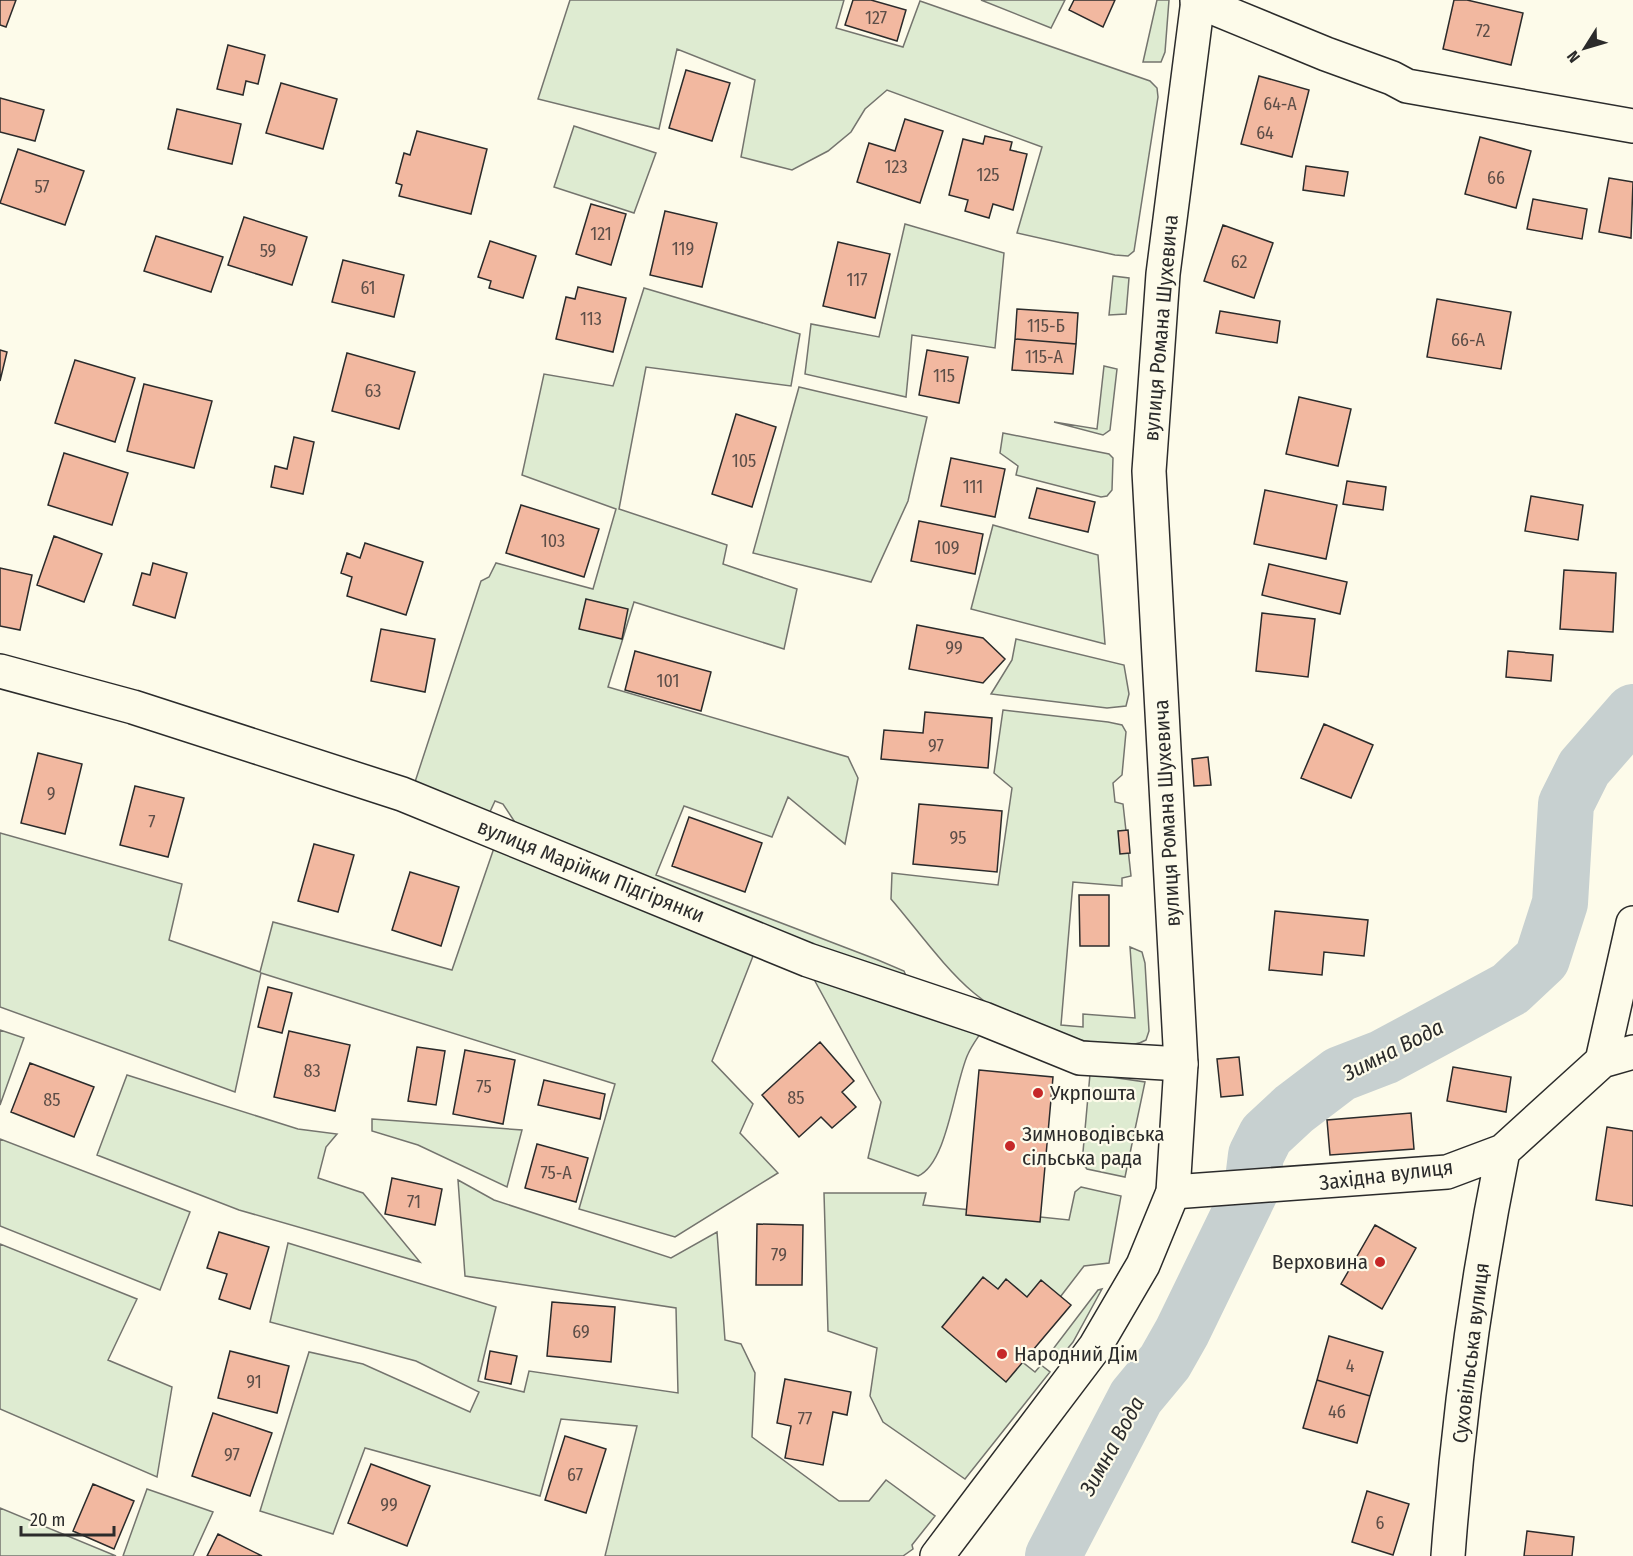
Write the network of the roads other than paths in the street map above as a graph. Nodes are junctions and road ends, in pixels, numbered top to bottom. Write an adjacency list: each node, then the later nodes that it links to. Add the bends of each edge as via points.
1 (1198, 1): 2 (street, via 1407,86); 6 (street, вулиця Романа Шухевича, via 1163,274 1149,471)
2 (1633, 126)
3 (0, 672): 6 (street, вулиця Марійки Підгірянки, via 133,707 402,794 808,960 984,1019 1080,1058)
4 (1633, 923): 5 (street)
5 (1618, 1056): 7 (street, Західна вулиця)
6 (1181, 1064): 8 (street, вулиця Романа Шухевича)
7 (1503, 1151): 8 (street, Західна вулиця, via 1447,1172); 10 (street, Суховільська вулиця, via 1484,1243)
8 (1173, 1192): 9 (street, вулиця Романа Шухевича, via 1143,1265 1095,1347)
9 (937, 1556)
10 (1448, 1556)

